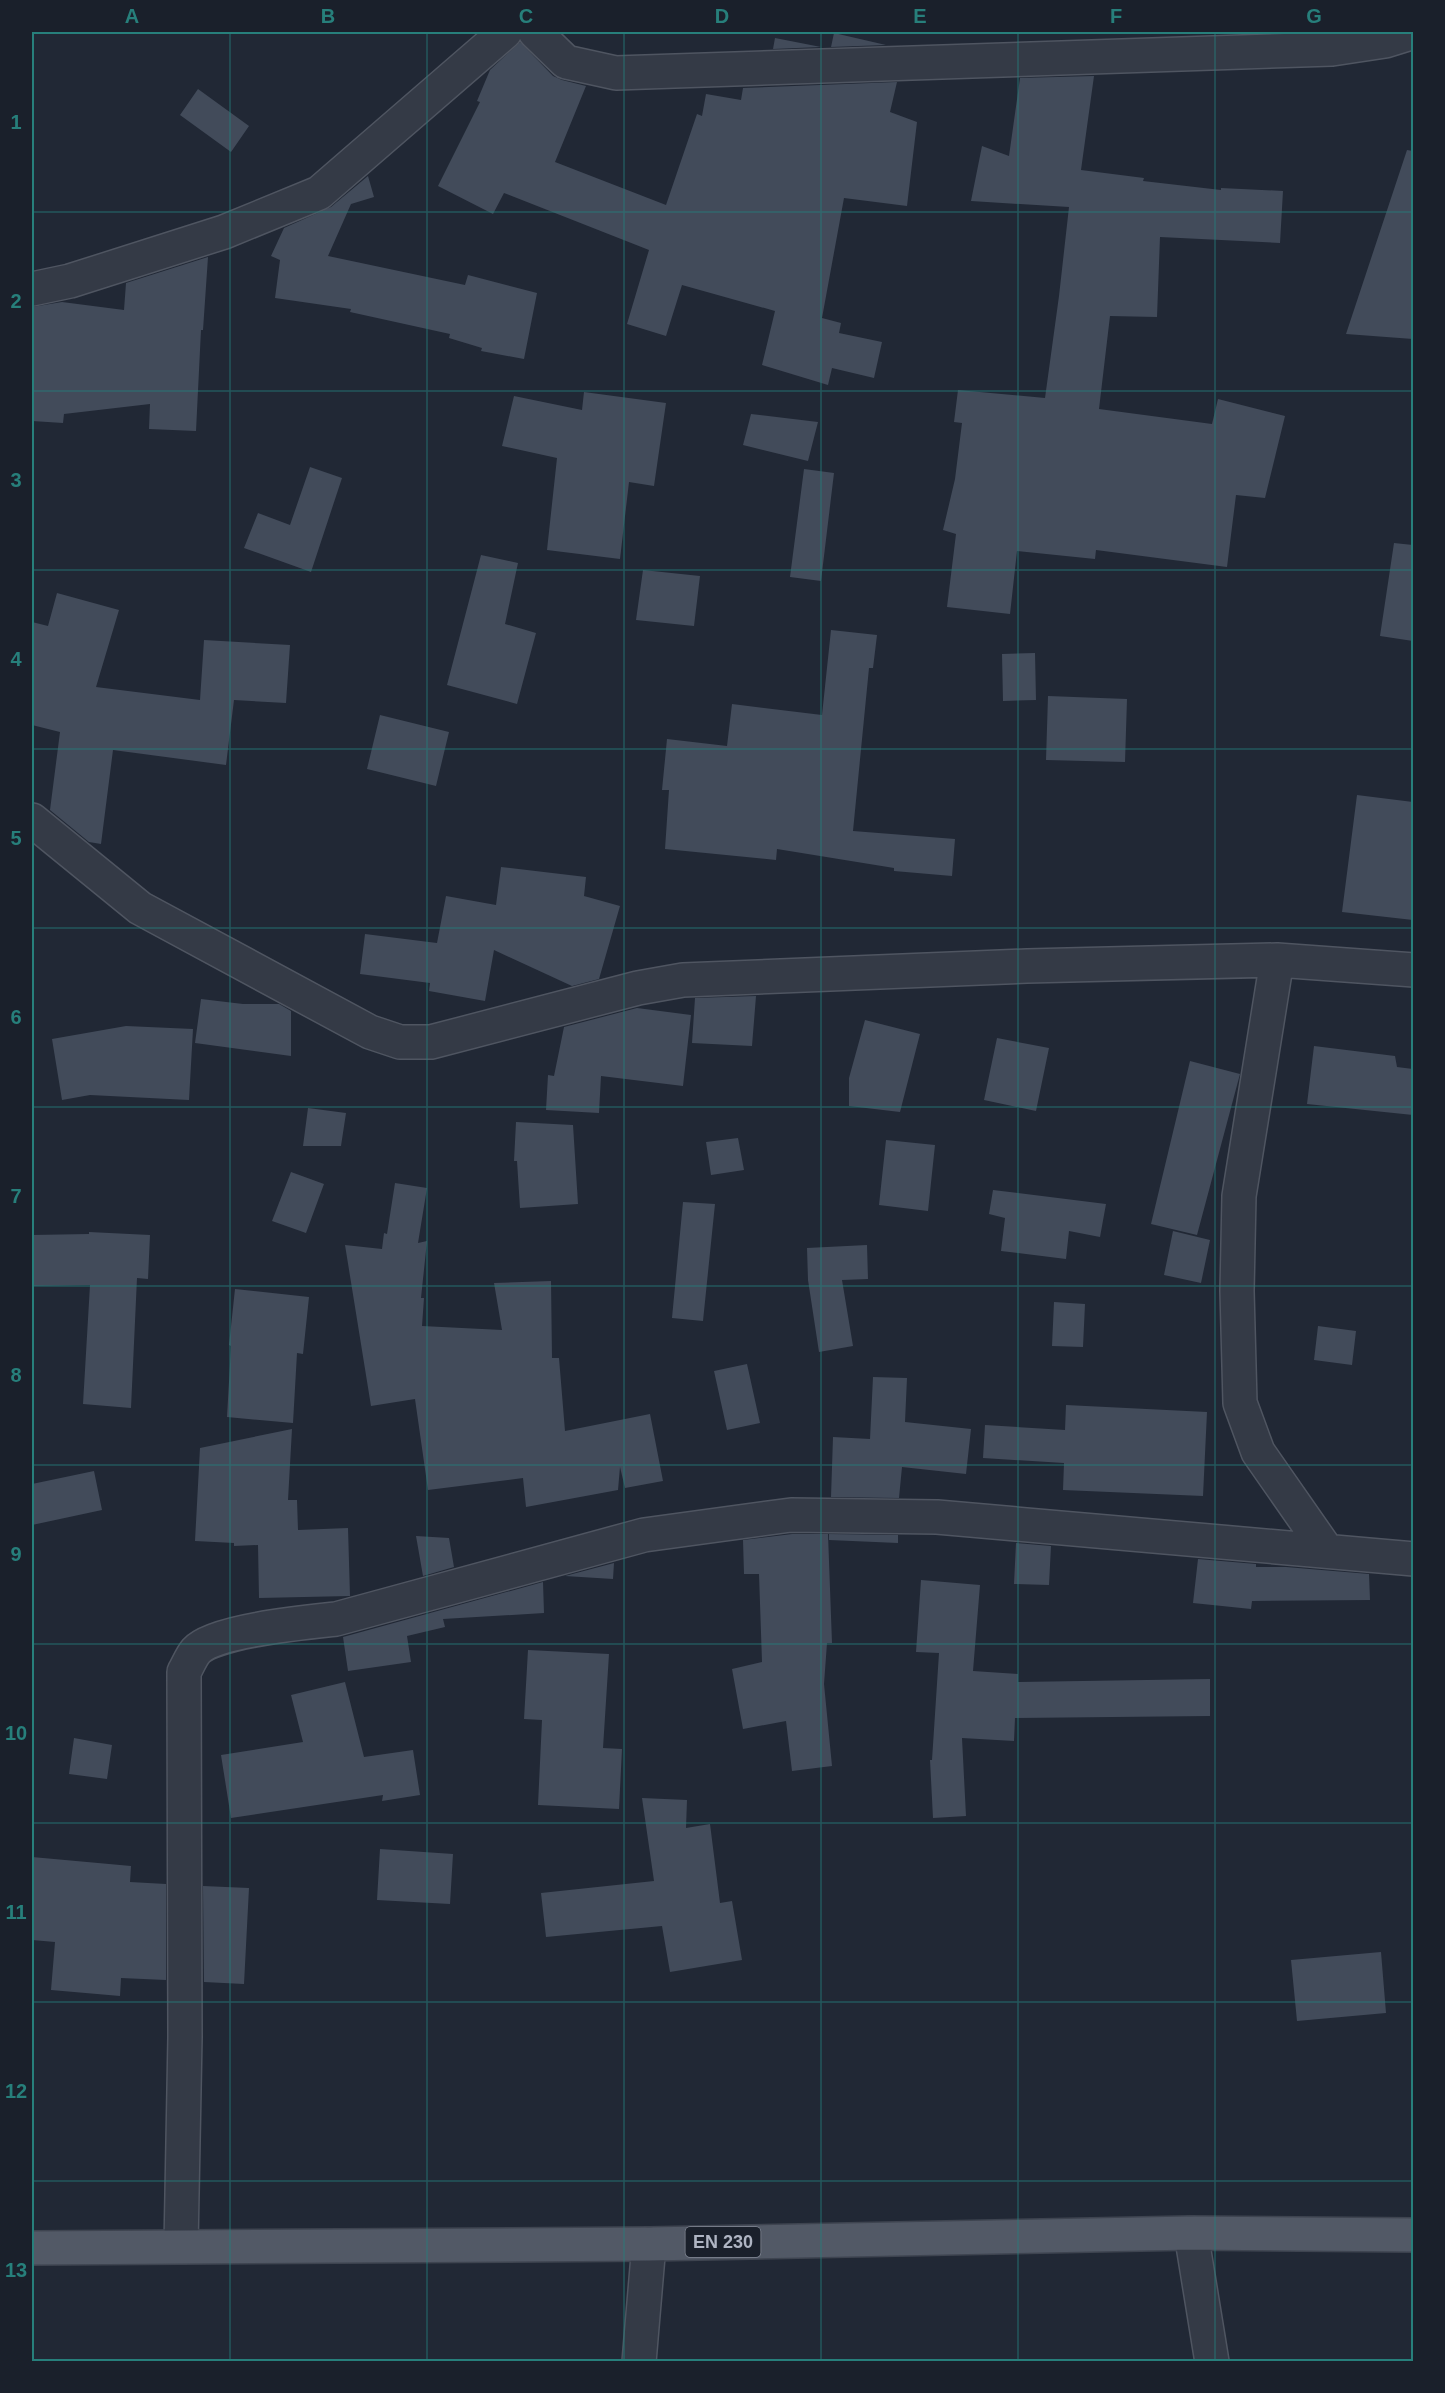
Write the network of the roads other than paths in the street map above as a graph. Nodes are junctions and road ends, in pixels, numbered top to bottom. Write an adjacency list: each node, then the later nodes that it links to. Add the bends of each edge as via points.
1 (505, 32): 4 (street, via 319,193 224,232 70,281)
2 (535, 32): 3 (street, via 566,62 616,73 1332,49 1385,41)
3 (1413, 32)
4 (32, 289)
5 (32, 820): 6 (street, via 140,908 370,1032 400,1042 431,1042 683,980)
6 (1276, 960): 7 (street); 8 (street, via 1239,1196 1240,1403 1258,1452)
7 (1413, 970)
8 (1328, 1551): 9 (street); 13 (street, via 937,1517 791,1515 644,1535 336,1619 219,1638 197,1650 184,1672)
9 (1413, 1559)
10 (1191, 2233): 11 (main road, EN 230); 12 (main road, EN 230); 16 (street)
11 (1413, 2235)
12 (649, 2244): 13 (main road, EN 230); 15 (street)
13 (182, 2246): 14 (main road, EN 230)
14 (32, 2248)
15 (639, 2361)
16 (1212, 2361)

